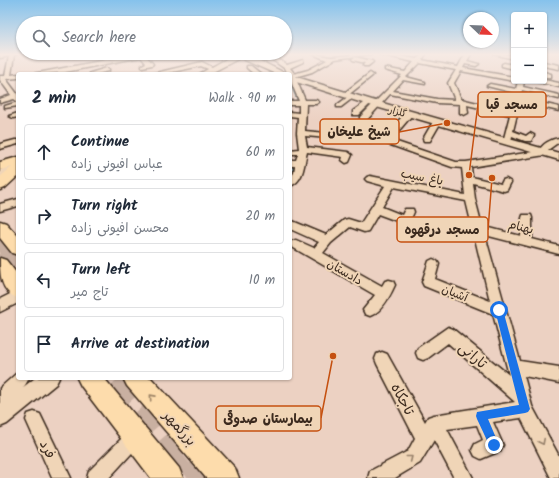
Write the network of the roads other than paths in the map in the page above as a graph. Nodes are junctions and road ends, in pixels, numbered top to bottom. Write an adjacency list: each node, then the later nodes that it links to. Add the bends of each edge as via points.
1 (293, 76): 18 (main road, گلزار)
2 (369, 76): 18 (street)
3 (389, 76): 7 (street)
4 (405, 76): 7 (street)
5 (454, 76): 25 (street, via 450,83 458,100)
6 (16, 77): 8 (street)
7 (402, 79): 9 (street); 14 (street); 16 (street)
8 (4, 80): 13 (street); 19 (street)
9 (423, 83)
10 (547, 83): 11 (street)
11 (559, 85)
12 (490, 86): 15 (street)
13 (0, 87)
14 (412, 87)
15 (520, 87): 20 (street); 29 (street)
16 (390, 92): 25 (street, via 417,94 429,102); 26 (street)
17 (292, 95): 31 (street)
18 (348, 96): 26 (main road, گلزار); 28 (street)
19 (16, 97)
20 (559, 97)
21 (16, 98): 23 (street)
22 (495, 98): 29 (street)
23 (0, 101)
24 (316, 102): 31 (street)
25 (463, 102): 29 (street); 34 (street)
26 (373, 104): 33 (street); 35 (main road, گلزار); 36 (street)
27 (16, 105): 30 (street)
28 (339, 106)
29 (516, 106): 32 (street); 41 (street)
30 (7, 107)
31 (296, 111): 39 (street)
32 (557, 112)
33 (356, 113)
34 (464, 113)
35 (409, 114): 37 (main road, گلزار); 45 (street)
36 (363, 119)
37 (437, 122): 41 (main road, گلزار); 43 (street)
38 (353, 125): 42 (street)
39 (301, 133): 42 (street); 48 (street)
40 (530, 136): 41 (street, via 528,139)
41 (508, 137): 49 (main road, گلزار)
42 (351, 138): 45 (street)
43 (427, 139)
44 (559, 140): 49 (street, via 554,141)
45 (386, 141): 51 (street)
46 (16, 143): 47 (street)
47 (0, 147)
48 (298, 151): 53 (street, via 348,155); 56 (street)
49 (543, 151): 50 (main road, گلزار); 52 (main road, گلزار); 57 (street)
50 (559, 154)
51 (430, 156): 57 (street, via 455,165); 59 (street)
52 (559, 157)
53 (346, 160)
54 (16, 162): 58 (main road)
55 (292, 163): 56 (street)
56 (300, 163): 63 (street)
57 (466, 165): 67 (street)
58 (0, 166)
59 (426, 166)
60 (16, 167): 64 (main road)
61 (16, 170): 65 (main road)
62 (16, 171): 70 (main road)
63 (294, 174)
64 (0, 175)
65 (0, 179)
66 (370, 179): 69 (street)
67 (467, 179): 68 (street, via 504,188); 71 (street)
68 (506, 182)
69 (391, 184): 71 (street, باغ سیب); 74 (street, باغ سیب)
70 (0, 185)
71 (470, 199): 79 (street)
72 (16, 203): 73 (street)
73 (0, 208)
74 (376, 209): 75 (street, via 405,220); 80 (street, باغ سیب, via 364,228 348,223)
75 (409, 212)
76 (527, 218): 81 (street)
77 (292, 225): 80 (street, دادستان)
78 (0, 227): 83 (main road)
79 (477, 229): 81 (street, بهنام); 92 (street)
80 (327, 240): 85 (street, دادستان)
81 (526, 242): 84 (street, بهنام)
82 (296, 244): 85 (street)
83 (16, 246)
84 (559, 250)
85 (316, 254): 91 (street, دادستان, via 387,290)
86 (433, 264): 92 (street, آشیان, via 428,282)
87 (1, 269): 88 (main road)
88 (16, 288)
89 (16, 297): 90 (street)
90 (0, 306)
91 (370, 310)
92 (499, 310): 95 (street)
93 (423, 353): 102 (street, تارانی, via 448,334)
94 (382, 359): 108 (street, تاجکاه)
95 (514, 367): 96 (street); 102 (street)
96 (559, 375)
97 (18, 380): 101 (street)
98 (43, 380): 103 (street)
99 (91, 380): 107 (main road)
100 (137, 380): 114 (main road, بزرگمهر, one-way to 100)
101 (0, 398)
102 (523, 402): 104 (street); 110 (street, one-way to 110)
103 (0, 416)
104 (481, 416): 106 (street); 109 (street, via 494,445)
105 (34, 420): 111 (street, فرد)
106 (434, 423): 108 (street); 116 (street)
107 (136, 436): 112 (street); 113 (main road)
108 (425, 439): 115 (street, one-way to 108, via 414,457)
109 (481, 450)
110 (557, 468)
111 (62, 478)
112 (96, 478)
113 (169, 478)
114 (225, 478)
115 (377, 478)
116 (464, 478)

